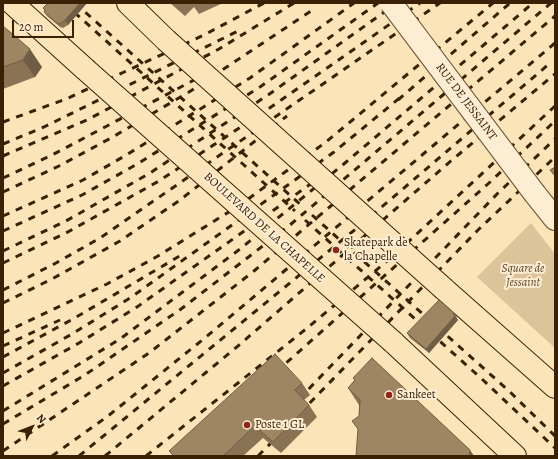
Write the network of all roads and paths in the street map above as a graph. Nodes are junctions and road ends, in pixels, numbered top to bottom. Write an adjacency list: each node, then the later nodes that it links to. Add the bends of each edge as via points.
1 (12, 3): 6 (main road, BOULEVARD DE LA CHAPELLE, bridge, via 392,342)
2 (128, 3): 5 (main road, bridge, via 166,40)
3 (391, 3): 4 (street, RUE DE JESSAINT, bridge)
4 (555, 219)
5 (555, 387)
6 (514, 456)

